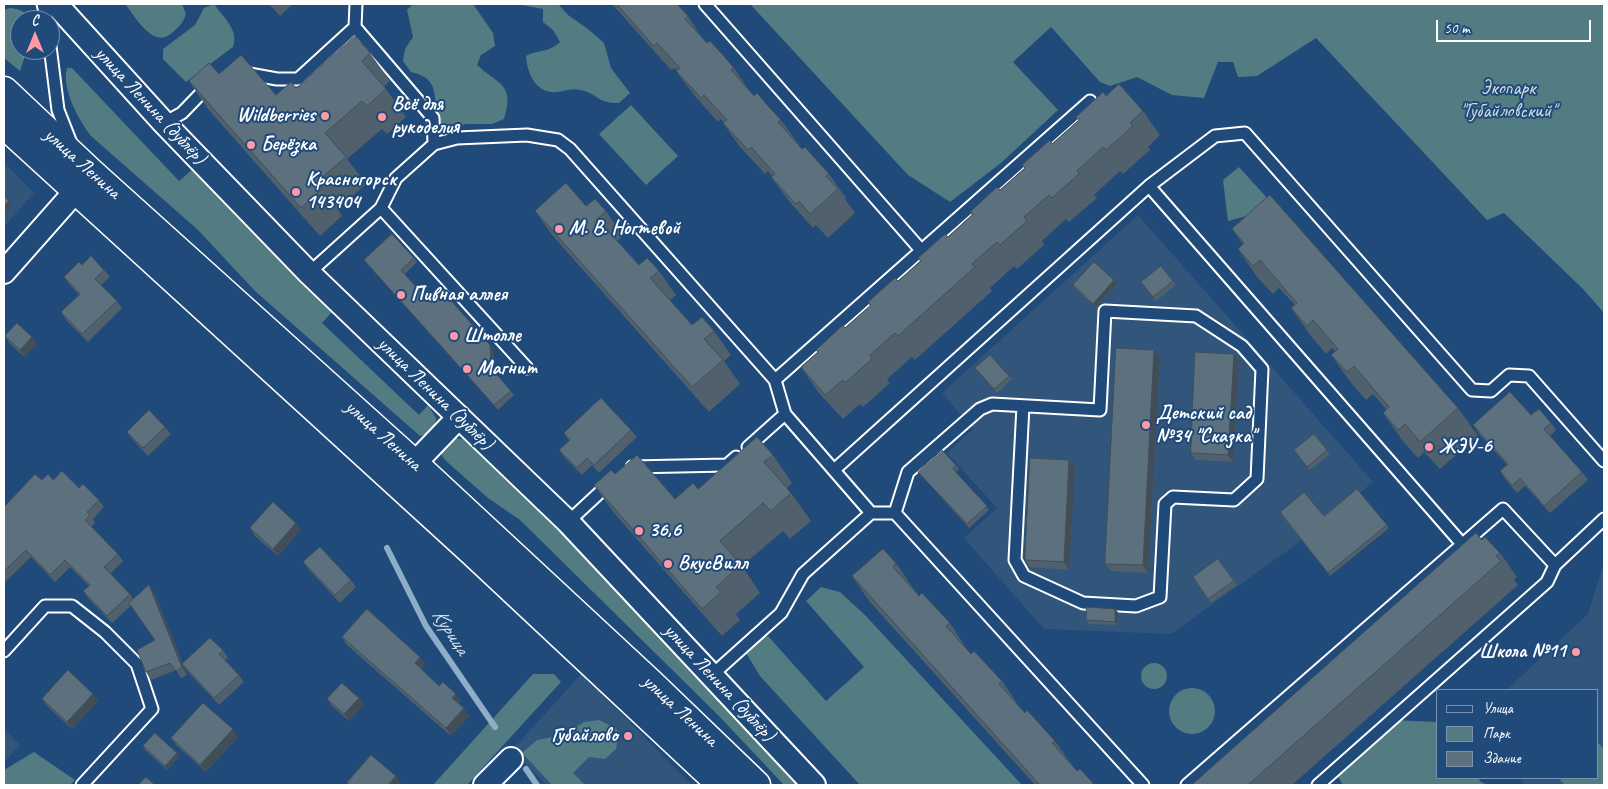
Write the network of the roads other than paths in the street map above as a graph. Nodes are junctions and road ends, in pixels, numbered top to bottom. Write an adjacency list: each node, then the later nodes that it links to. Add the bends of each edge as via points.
1 (56, 4): 8 (street, улица Ленина (дублёр))
2 (356, 4): 4 (lane)
3 (705, 4): 14 (lane)
4 (355, 28): 8 (lane, via 298,78 277,79 248,73 226,76 212,82 182,113); 10 (lane, via 432,118)
5 (52, 60): 11 (lane, via 58,110)
6 (4, 91): 11 (main road, улица Ленина)
7 (1090, 101): 14 (lane)
8 (164, 123): 16 (street, улица Ленина (дублёр))
9 (4, 124): 11 (main road, улица Ленина)
10 (434, 144): 13 (lane, via 396,178); 18 (lane, via 457,138 526,135 558,140 570,149)
11 (84, 182): 15 (street); 23 (main road, улица Ленина); 36 (main road, улица Ленина)
12 (1149, 186): 22 (lane, via 1215,136 1244,133 1472,390 1491,391 1510,375 1529,376); 24 (lane); 29 (lane)
13 (381, 208): 16 (lane); 17 (lane)
14 (921, 250): 18 (lane)
15 (4, 272)
16 (309, 274): 21 (street, улица Ленина (дублёр))
17 (527, 368)
18 (775, 380): 20 (lane)
19 (1023, 406): 19 (lane, via 1015,560 1024,576 1083,603 1136,606 1160,597 1165,504 1173,497 1234,500 1257,479 1262,369 1242,346 1196,316 1105,312 1100,410); 26 (lane, via 992,404 980,409 908,472)
20 (785, 414): 24 (lane); 28 (lane, via 727,465 628,467)
21 (459, 417): 23 (street); 28 (street, улица Ленина (дублёр))
22 (1604, 461)
23 (414, 464): 37 (main road, улица Ленина)
24 (834, 470): 25 (lane)
25 (872, 513): 26 (lane); 32 (lane, via 803,574 781,613)
26 (895, 513): 39 (lane)
27 (1604, 519): 30 (lane)
28 (568, 522): 32 (street, улица Ленина (дублёр))
29 (1462, 544): 30 (lane, via 1503,509); 40 (lane)
30 (1555, 565): 41 (lane, via 1547,582)
31 (4, 651): 34 (lane, via 45,606 72,606 137,664 152,709)
32 (712, 675): 38 (street, улица Ленина (дублёр))
33 (511, 759): 35 (street)
34 (82, 785)
35 (486, 785)
36 (722, 785)
37 (756, 785)
38 (814, 785)
39 (1143, 785)
40 (1187, 785)
41 (1318, 785)

